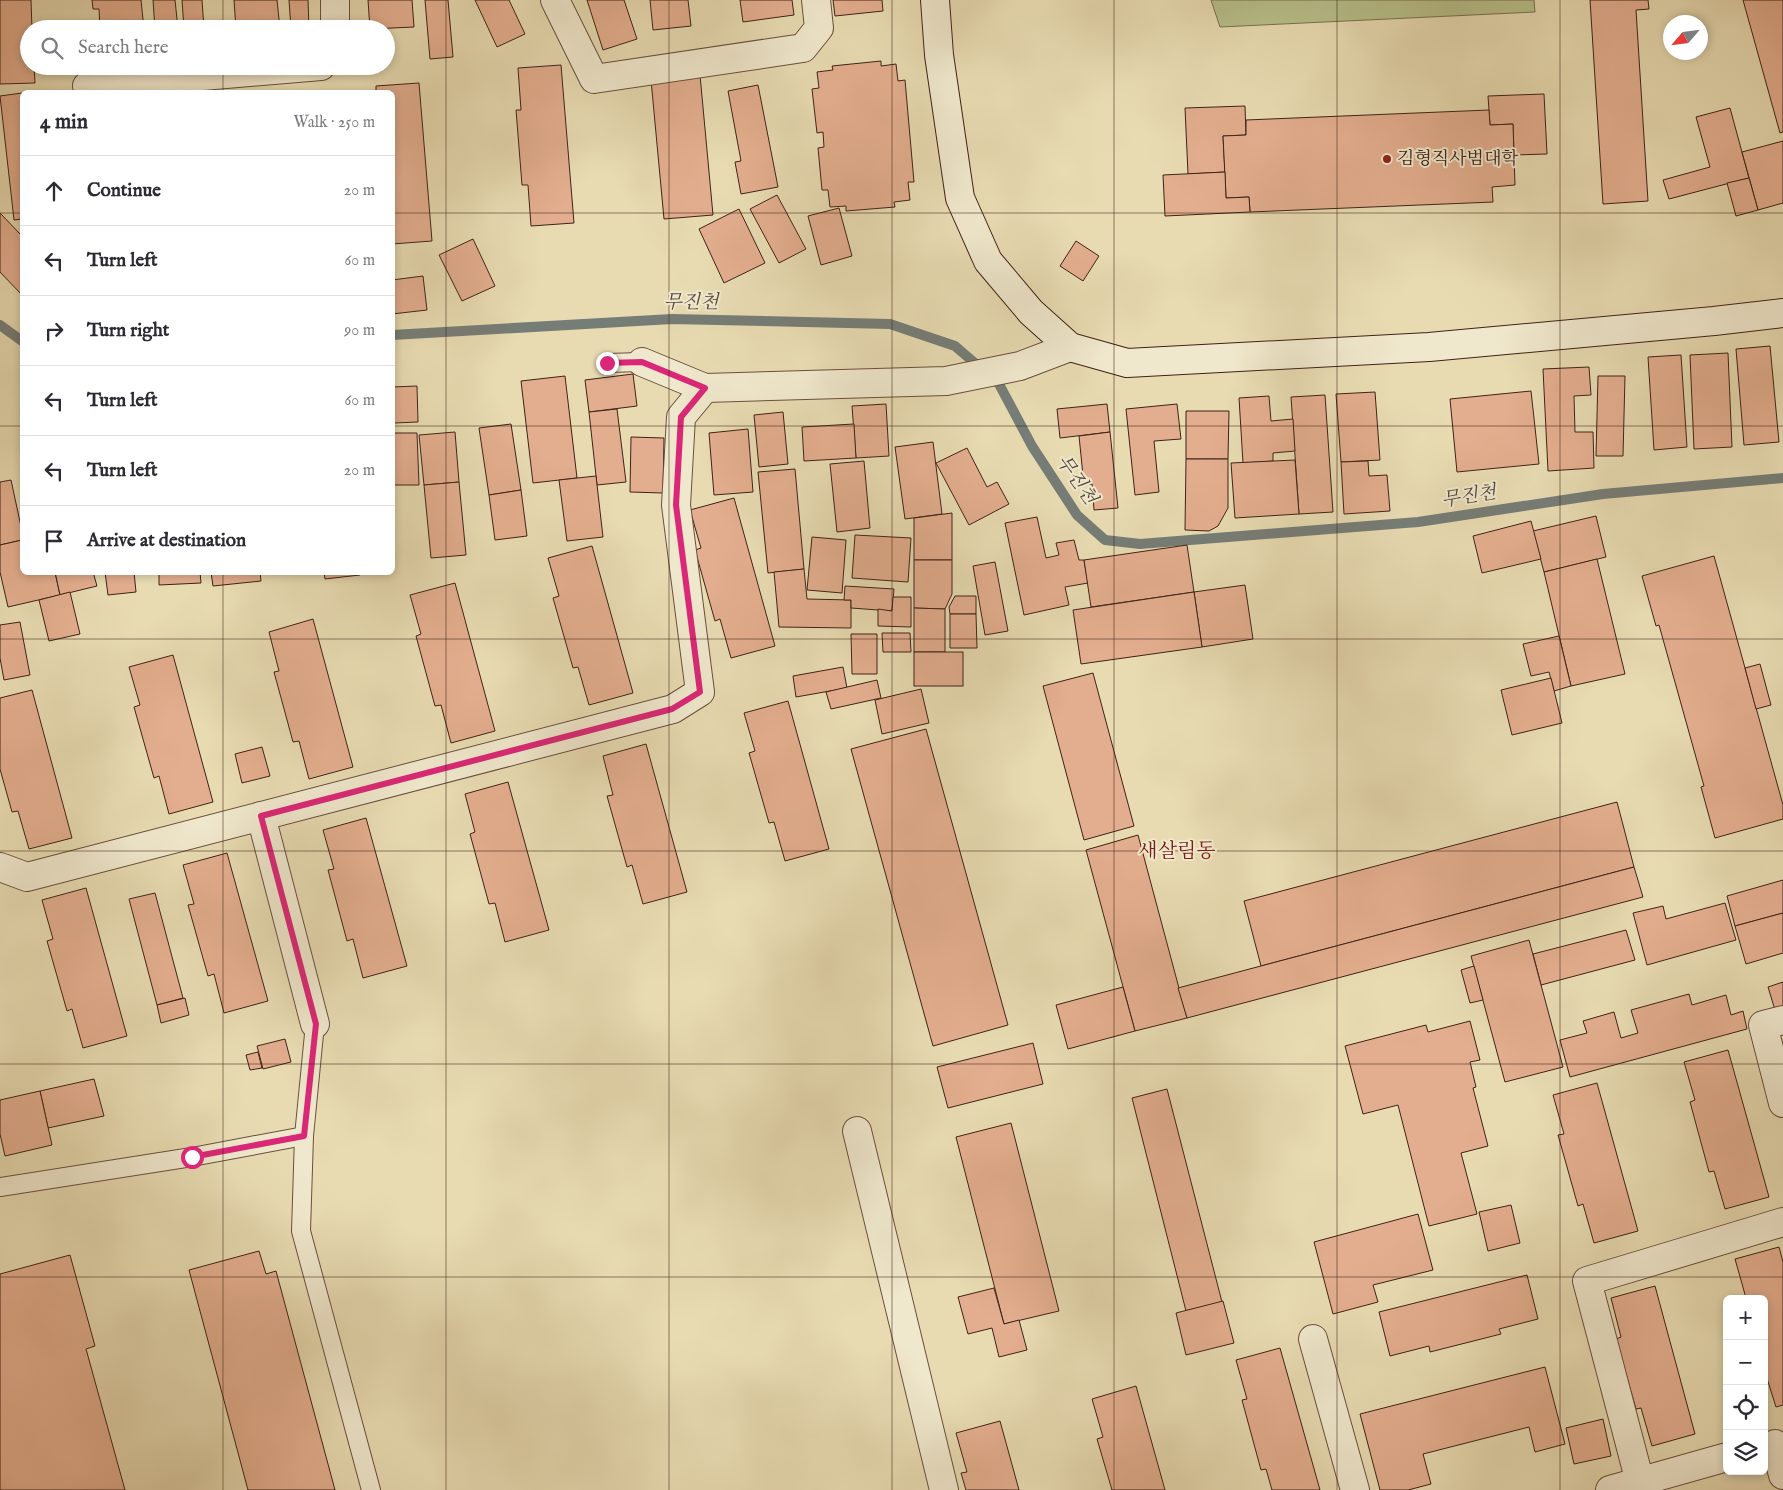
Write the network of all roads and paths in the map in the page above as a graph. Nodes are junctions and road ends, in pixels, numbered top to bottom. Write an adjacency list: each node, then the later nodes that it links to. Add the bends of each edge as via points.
1 (335, 0): 5 (street)
2 (555, 0): 3 (street, via 594,79 803,48 819,28)
3 (816, 0)
4 (935, 0): 9 (street, via 939,55 960,198 988,261 1030,312)
5 (335, 20)
6 (216, 75): 7 (street)
7 (87, 86)
8 (1783, 313): 9 (street, via 1429,347 1127,362)
9 (1070, 347): 12 (street, via 1020,366 946,381)
10 (642, 362): 11 (lane); 12 (street)
11 (607, 363)
12 (705, 388): 13 (street, via 681,417 676,505 700,692 672,709)
13 (261, 816): 14 (street, via 27,877); 16 (street)
14 (0, 867)
15 (1783, 1020): 17 (street, via 1763,1025)
16 (316, 1024): 19 (lane)
17 (1783, 1103)
18 (857, 1131): 28 (street)
19 (304, 1136): 20 (lane); 27 (lane, via 300,1231)
20 (0, 1187)
21 (1783, 1222): 26 (street, via 1587,1281)
22 (1314, 1339): 29 (street)
23 (1774, 1444): 25 (street)
24 (1723, 1458): 26 (street)
25 (1783, 1475)
26 (1640, 1482): 30 (street)
27 (370, 1490)
28 (944, 1490)
29 (1354, 1490)
30 (1610, 1490)

